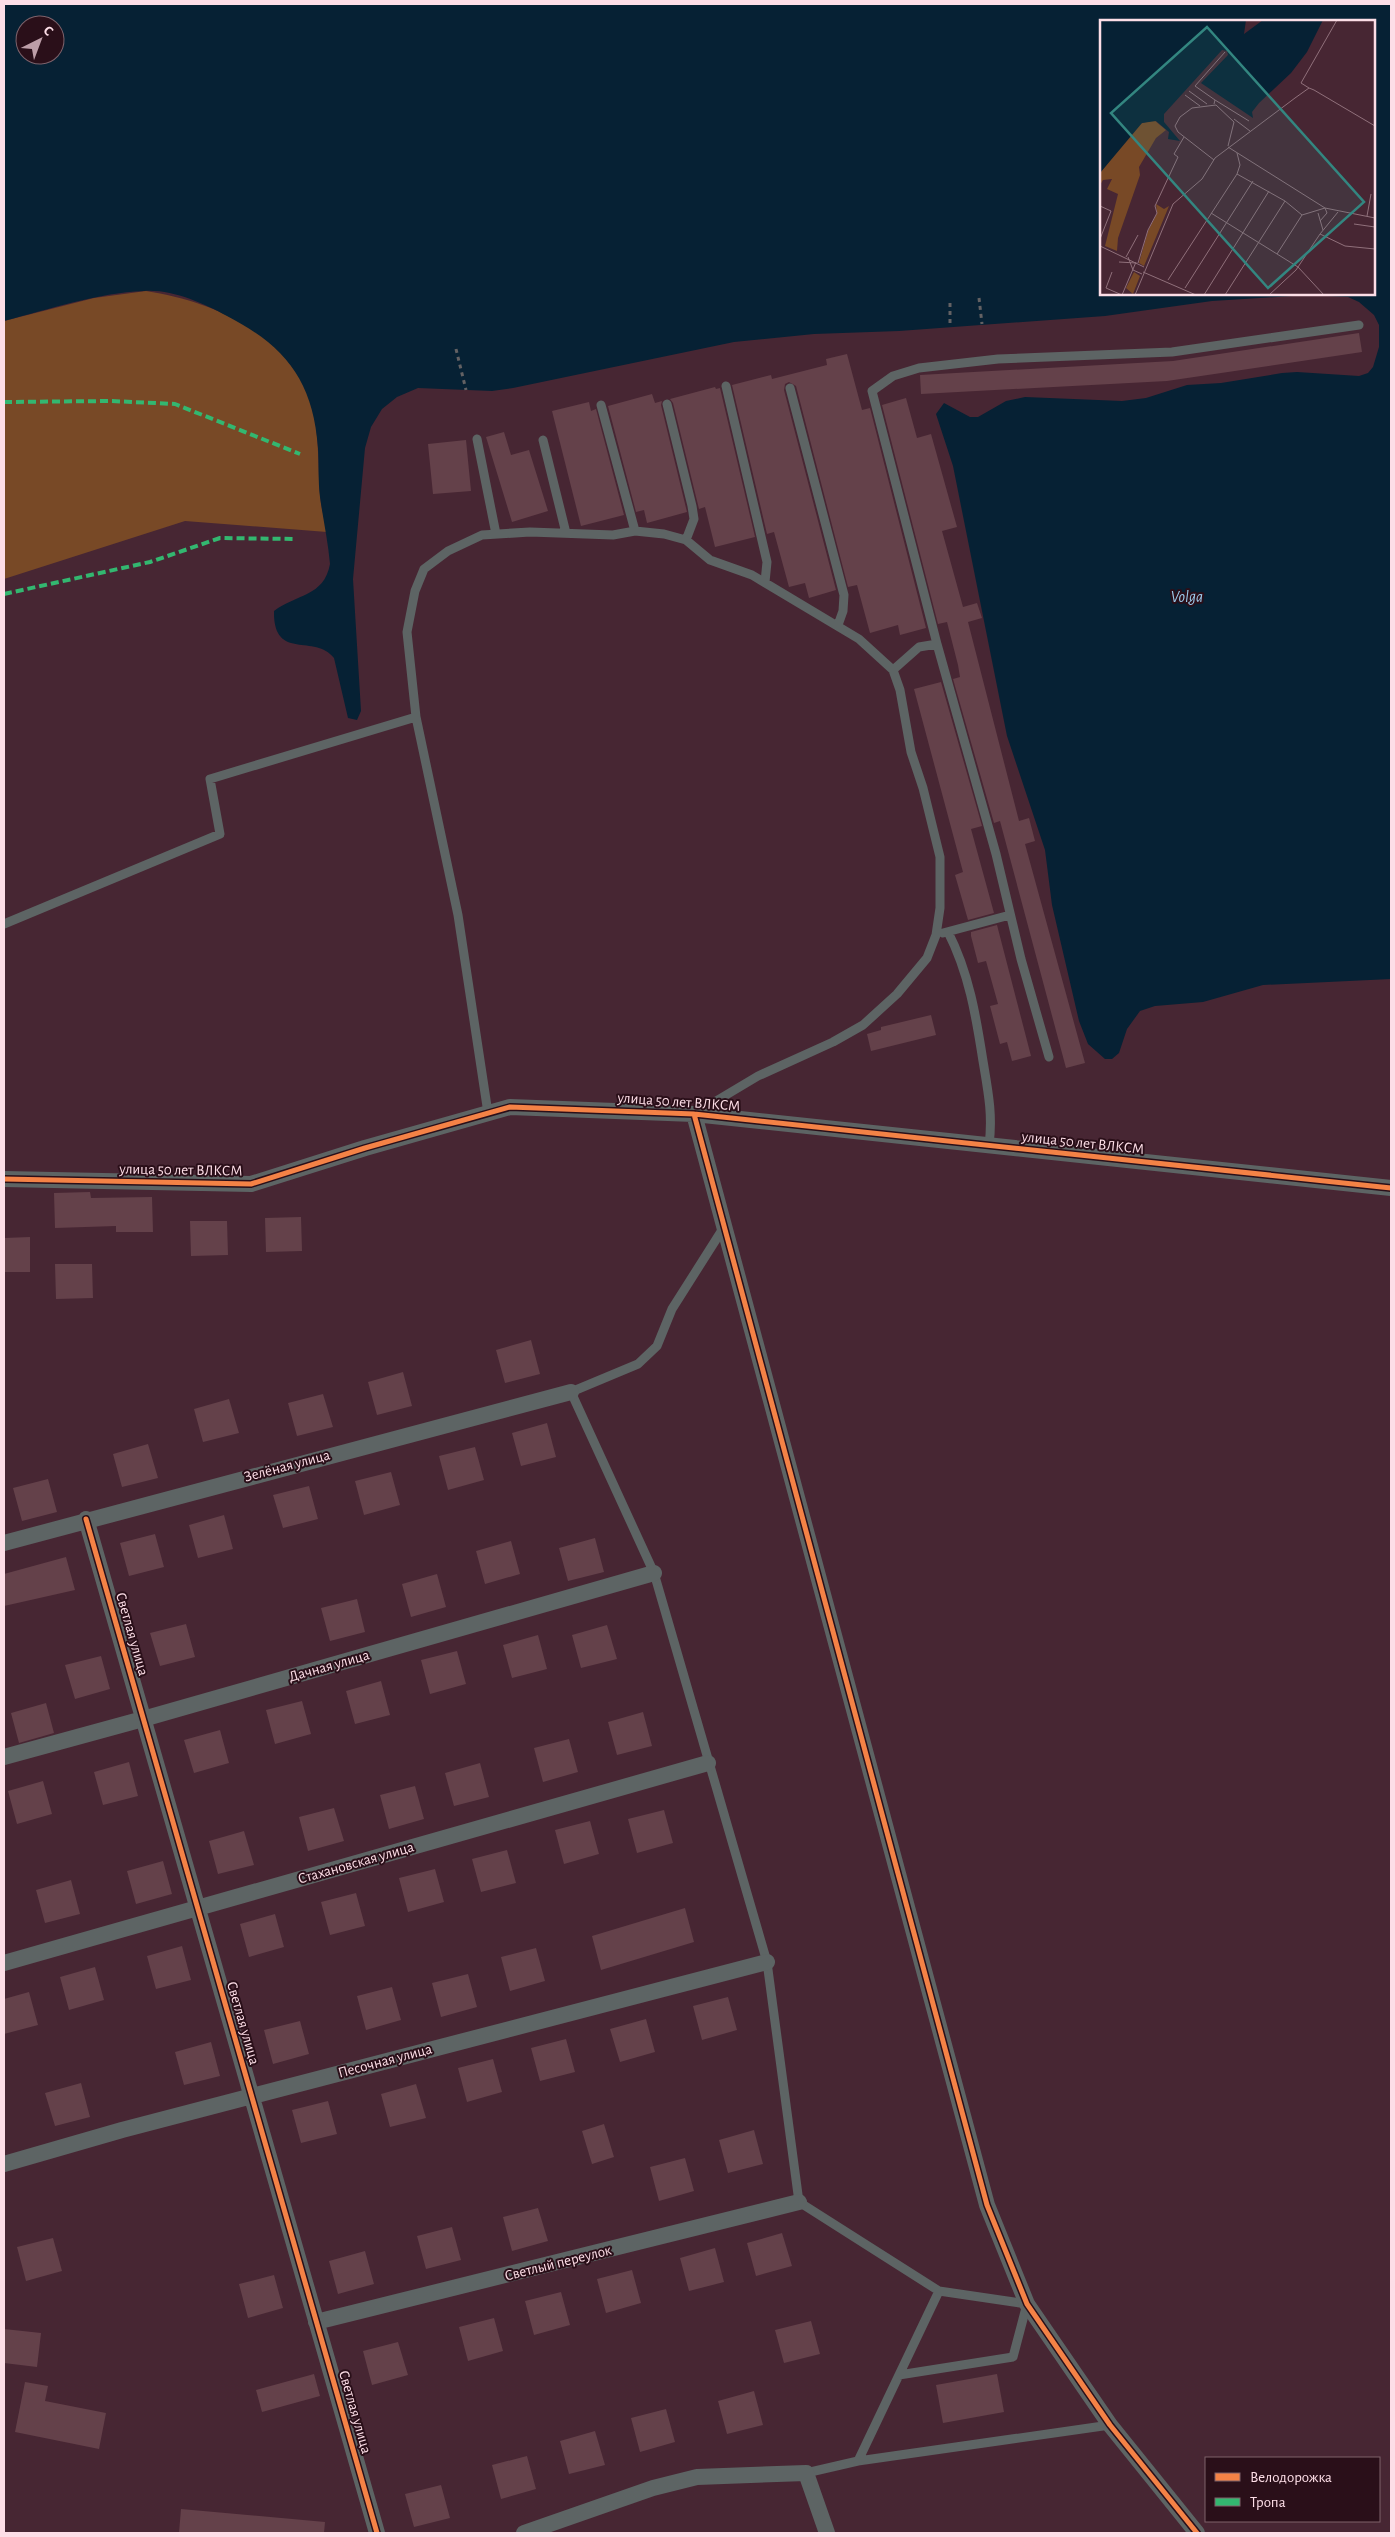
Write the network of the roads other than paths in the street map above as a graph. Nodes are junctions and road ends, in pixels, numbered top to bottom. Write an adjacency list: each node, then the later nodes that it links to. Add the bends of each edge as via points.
1 (1359, 326): 14 (lane, via 1172,352 998,359 919,368 893,376 872,391)
2 (726, 386): 12 (lane, via 767,562)
3 (790, 388): 13 (lane, via 844,595)
4 (667, 404): 11 (lane, via 694,519)
5 (601, 405): 8 (lane)
6 (477, 439): 10 (lane)
7 (543, 440): 9 (lane)
8 (635, 531): 9 (lane, via 613,536); 11 (lane)
9 (566, 533): 10 (lane)
10 (496, 534): 16 (lane, via 482,534 448,551 424,569 415,591 407,632)
11 (686, 540): 12 (lane, via 710,560)
12 (765, 582): 13 (lane)
13 (838, 625): 15 (lane, via 859,638)
14 (937, 644): 15 (lane, via 919,647); 17 (lane)
15 (893, 670): 20 (lane, via 900,690 911,752 940,857 940,908)
16 (416, 717): 18 (lane, via 210,779 220,834); 22 (lane, via 458,915)
17 (1010, 915): 19 (lane); 21 (lane)
18 (4, 924)
19 (948, 932): 20 (lane); 24 (lane, via 972,991 992,1121)
20 (936, 935): 23 (lane, via 927,958 897,994 863,1025 758,1076)
21 (1049, 1057)
22 (488, 1113): 23 (street, улица 50 лет ВЛКСМ, via 510,1107); 25 (street, улица 50 лет ВЛКСМ, via 251,1184)
23 (694, 1114): 24 (street, улица 50 лет ВЛКСМ); 27 (street)
24 (989, 1145): 26 (street, улица 50 лет ВЛКСМ)
25 (4, 1179)
26 (1391, 1188)
27 (725, 1224): 28 (lane, via 672,1309 657,1346 638,1364); 42 (street, via 987,2205)
28 (571, 1392): 29 (street, Зелёная улица); 31 (lane)
29 (86, 1520): 30 (street, Зелёная улица); 32 (street, Светлая улица)
30 (4, 1542)
31 (654, 1573): 32 (street, Дачная улица); 34 (lane)
32 (143, 1719): 33 (street, Дачная улица); 35 (street, Светлая улица)
33 (4, 1756)
34 (708, 1763): 35 (street, Стахановская улица); 36 (lane)
35 (198, 1908): 37 (street, Стахановская улица); 38 (street, Светлая улица)
36 (767, 1962): 38 (street, Песочная улица); 40 (lane)
37 (4, 1963)
38 (252, 2096): 39 (street, Песочная улица); 43 (street, Светлая улица)
39 (4, 2164)
40 (799, 2202): 41 (lane); 43 (street, Светлый переулок)
41 (939, 2291): 42 (lane); 44 (lane)
42 (1027, 2304): 44 (lane, via 1013,2357); 45 (street)
43 (316, 2322): 48 (street, Светлая улица)
44 (899, 2376): 46 (lane)
45 (1110, 2425): 46 (lane); 51 (street)
46 (858, 2461): 47 (lane)
47 (806, 2473): 49 (street, via 697,2476); 50 (street)
48 (377, 2533)
49 (524, 2533)
50 (827, 2533)
51 (1197, 2533)

